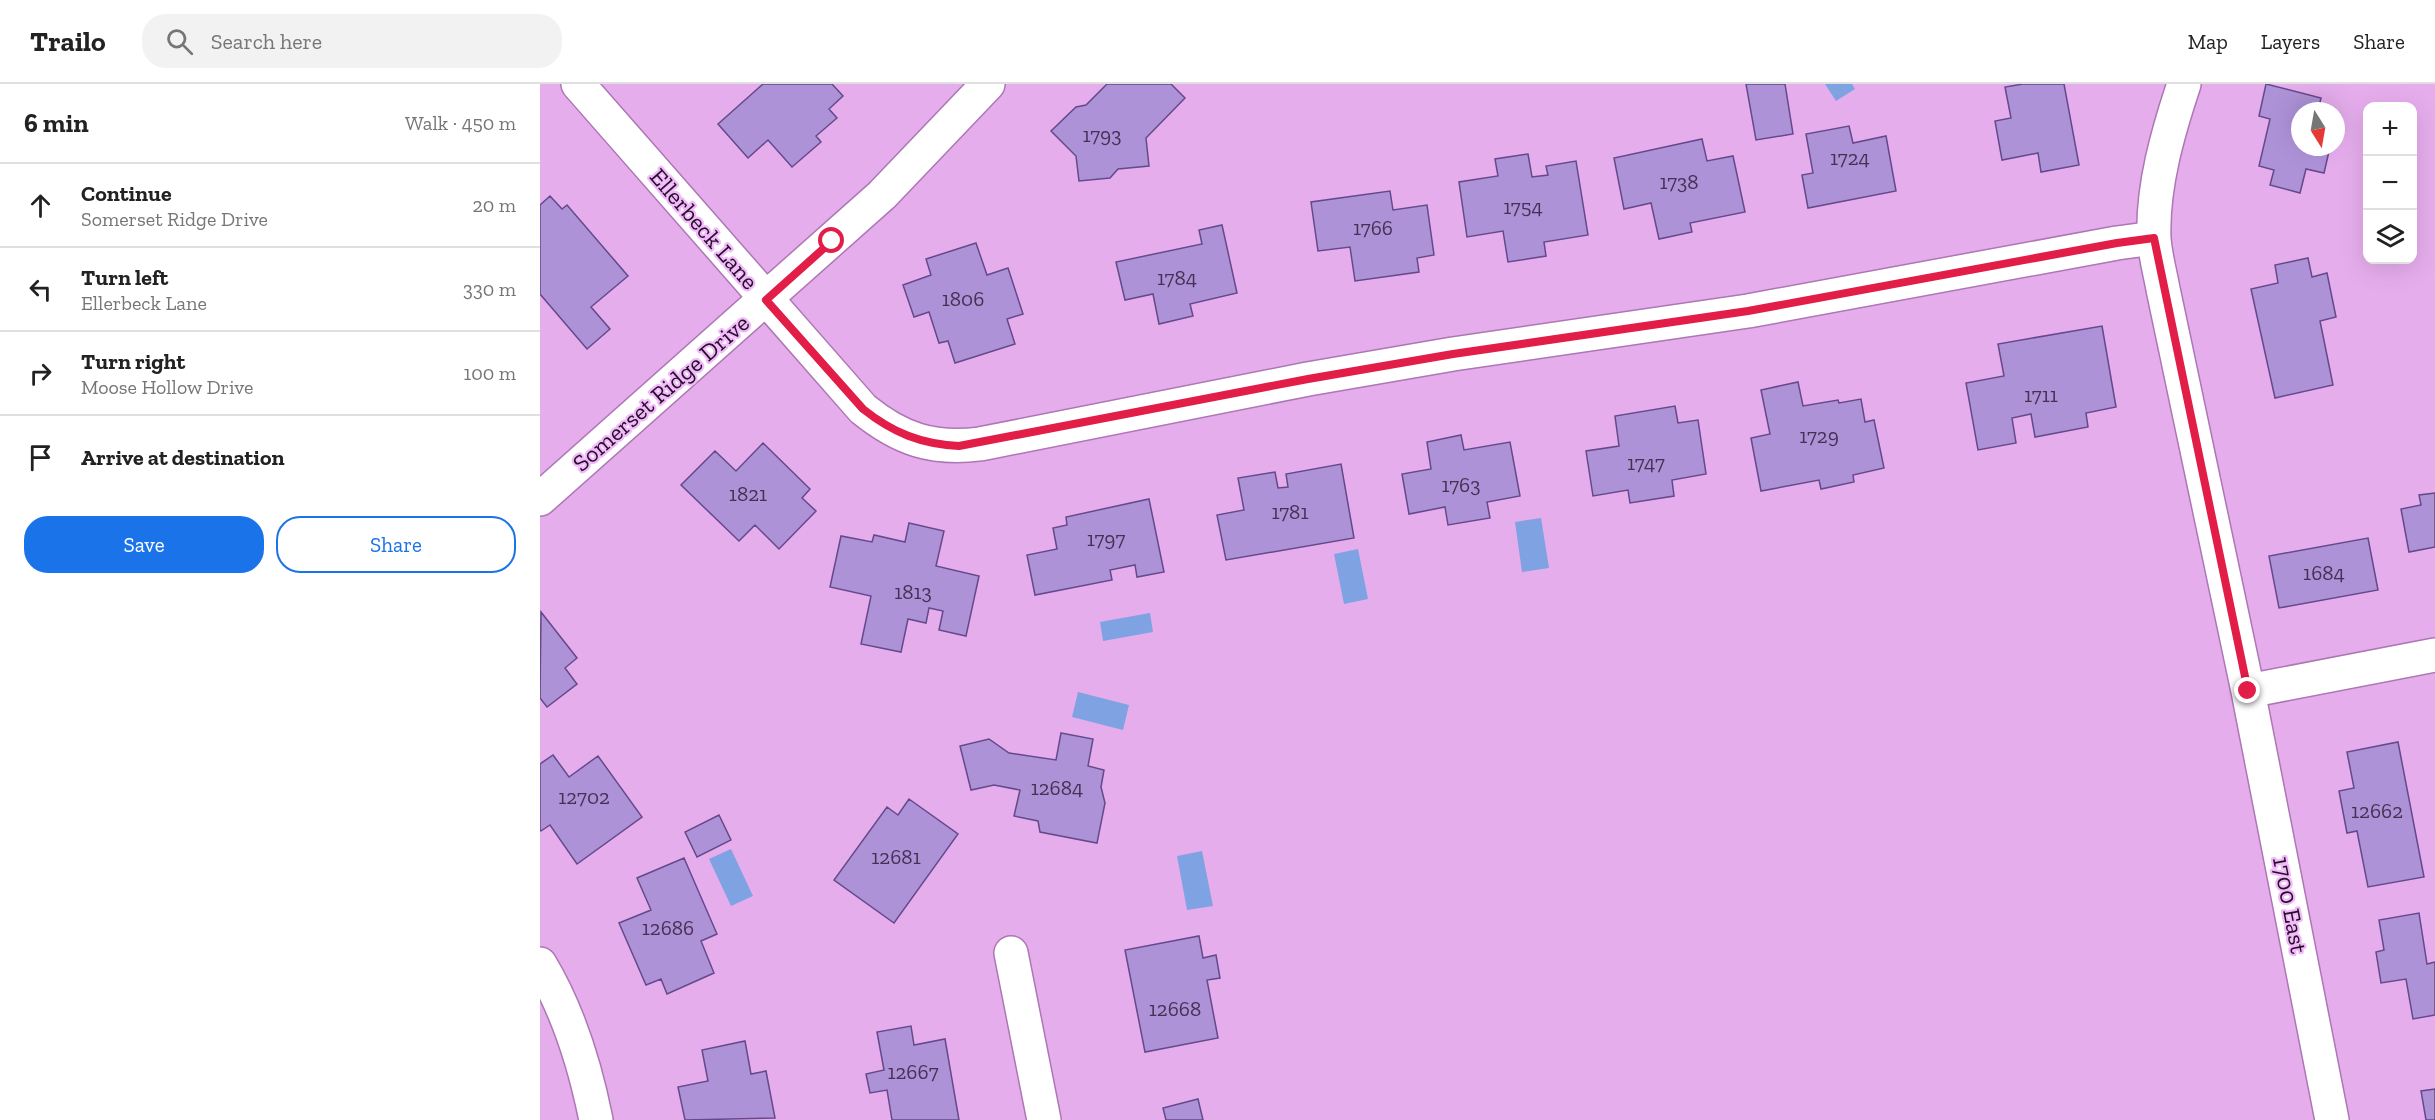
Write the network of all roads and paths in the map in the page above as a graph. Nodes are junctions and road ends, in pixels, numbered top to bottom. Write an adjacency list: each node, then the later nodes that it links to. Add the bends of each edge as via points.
1 (578, 84): 5 (street, Ellerbeck Lane)
2 (988, 84): 5 (street, Somerset Ridge Drive, via 882,195)
3 (2184, 84): 4 (street, 1700 East, via 2164,156)
4 (2154, 238): 5 (street, Ellerbeck Lane, via 1748,311 1308,379 959,446 917,440 879,422); 8 (street, 1700 East)
5 (766, 300): 6 (street, Somerset Ridge Drive)
6 (540, 499)
7 (2435, 655): 8 (street)
8 (2248, 691): 13 (street, 1700 East)
9 (1011, 953): 12 (street)
10 (540, 964): 11 (street, via 569,1022)
11 (596, 1120)
12 (1044, 1120)
13 (2332, 1120)

